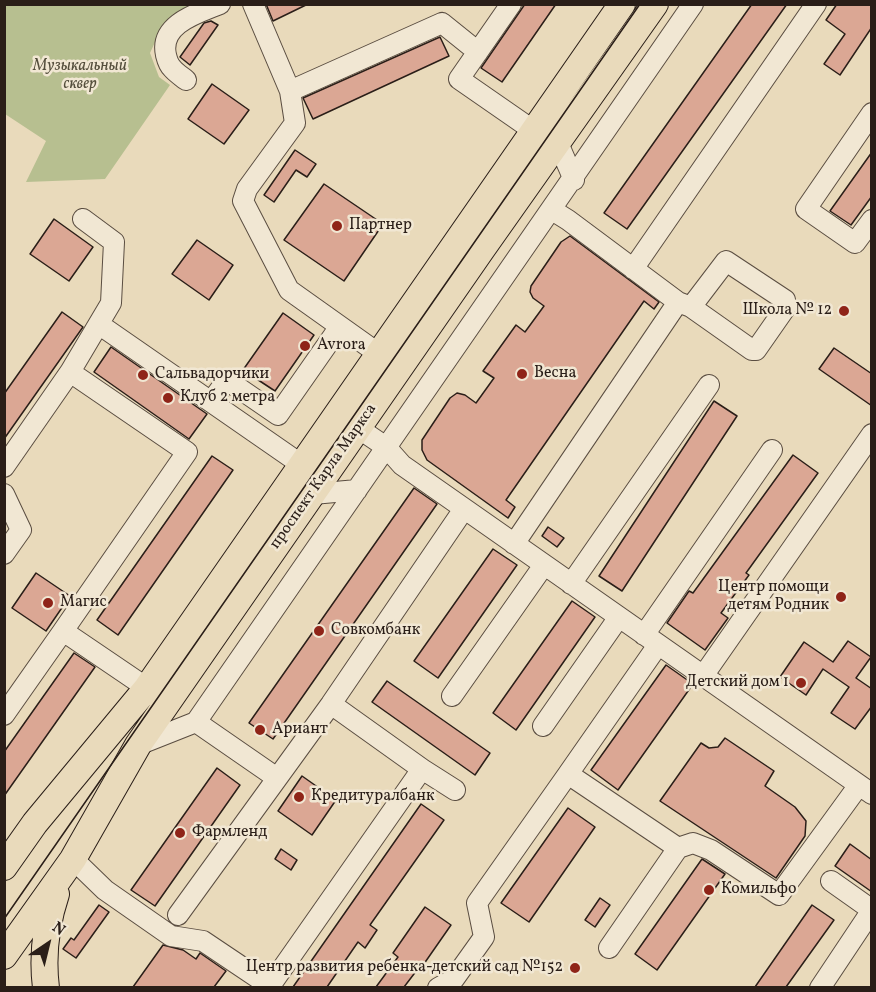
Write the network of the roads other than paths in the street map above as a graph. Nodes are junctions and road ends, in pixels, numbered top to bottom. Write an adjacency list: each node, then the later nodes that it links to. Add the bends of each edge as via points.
1 (220, 4): 9 (lane, via 178,23 168,35 166,58)
2 (253, 4): 10 (lane)
3 (511, 4): 8 (lane)
4 (622, 4): 12 (main road, проспект Карла Маркса)
5 (656, 4): 13 (main road, проспект Карла Маркса)
6 (693, 4): 14 (lane)
7 (816, 4): 18 (lane)
8 (478, 52): 10 (lane, via 442,23); 12 (lane, via 459,79)
9 (186, 80)
10 (290, 91): 21 (lane, via 295,123 247,189 243,201 289,290)
11 (872, 113): 17 (lane, via 806,208 855,243)
12 (534, 131): 22 (main road, проспект Карла Маркса)
13 (558, 142): 14 (lane); 26 (main road, проспект Карла Маркса)
14 (574, 180): 15 (lane)
15 (552, 210): 18 (lane); 28 (lane)
16 (83, 219): 20 (lane, via 114,242 111,303)
17 (872, 220)
18 (633, 269): 19 (lane)
19 (684, 305): 19 (lane, via 756,350 787,303 726,261); 36 (lane)
20 (100, 325): 23 (lane); 25 (lane)
21 (337, 326): 22 (lane); 25 (lane, via 278,415 226,380)
22 (379, 354): 30 (main road, проспект Карла Маркса)
23 (70, 372): 31 (lane); 41 (lane, via 187,452)
24 (709, 385): 39 (lane)
25 (211, 402): 30 (lane)
26 (358, 428): 28 (lane); 34 (main road, проспект Карла Маркса)
27 (872, 434): 43 (lane)
28 (386, 447): 32 (lane); 35 (lane, via 402,465)
29 (772, 450): 42 (lane)
30 (302, 465): 44 (main road, проспект Карла Маркса)
31 (4, 467)
32 (357, 490): 34 (lane); 48 (lane)
33 (4, 494): 37 (lane, via 21,530)
34 (312, 494): 50 (main road, проспект Карла Маркса)
35 (464, 509): 36 (lane); 46 (lane)
36 (514, 544): 38 (lane)
37 (4, 554)
38 (543, 565): 39 (lane); 45 (lane)
39 (571, 584): 40 (lane)
40 (618, 617): 42 (lane); 49 (lane)
41 (63, 631): 44 (lane); 47 (lane)
42 (652, 640): 43 (lane); 52 (lane)
43 (703, 676): 55 (lane)
44 (147, 688): 56 (main road, проспект Карла Маркса)
45 (452, 696)
46 (332, 704): 51 (lane); 53 (lane)
47 (4, 715)
48 (196, 722): 50 (lane); 53 (lane)
49 (543, 726)
50 (138, 745): 59 (main road, проспект Карла Маркса)
51 (422, 769): 54 (lane); 66 (lane)
52 (568, 774): 58 (lane); 67 (lane, via 477,903 484,937 454,979)
53 (277, 778): 62 (lane)
54 (455, 790)
55 (865, 790): 58 (lane, via 779,895 711,850 693,843)
56 (35, 823): 57 (main road); 60 (main road, проспект Карла Маркса)
57 (4, 842)
58 (678, 848): 63 (lane)
59 (68, 866): 64 (main road, проспект Карла Маркса); 65 (main road, via 48,918); 66 (lane, via 171,936 203,941)
60 (4, 867)
61 (831, 882): 68 (lane, via 872,910)
62 (178, 915)
63 (609, 948)
64 (4, 956)
65 (46, 987)
66 (269, 987)
67 (438, 987)
68 (820, 987)

